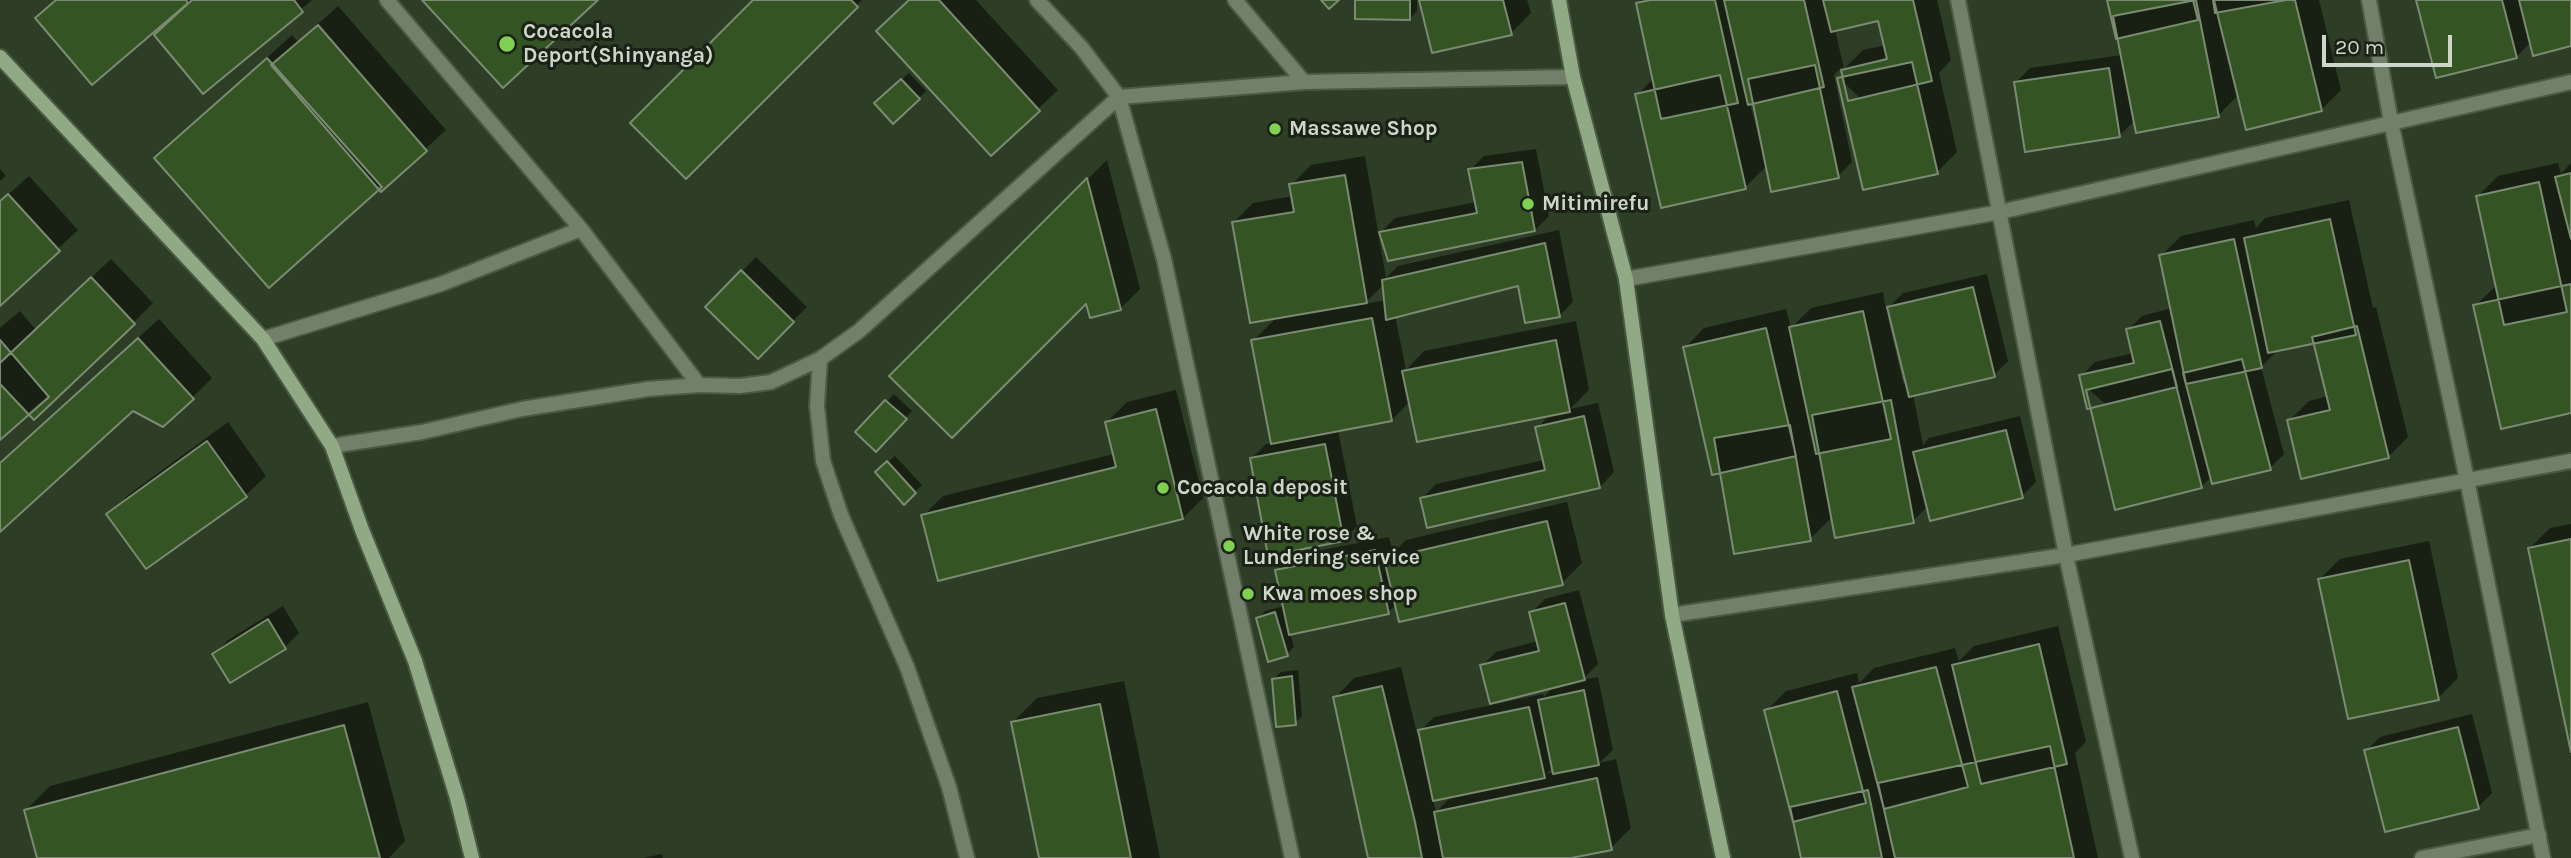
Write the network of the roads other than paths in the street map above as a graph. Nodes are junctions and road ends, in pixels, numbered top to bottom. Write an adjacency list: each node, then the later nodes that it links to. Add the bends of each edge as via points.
1 (387, 0): 14 (street)
2 (1037, 0): 11 (street)
3 (1235, 0): 9 (street)
4 (1559, 0): 8 (street)
5 (1958, 0): 13 (street)
6 (2369, 0): 12 (street)
7 (0, 57): 16 (street)
8 (1573, 77): 9 (street); 15 (street)
9 (1304, 82): 11 (street)
10 (2571, 82): 12 (street)
11 (1119, 97): 17 (street, via 859,331); 27 (street, via 1164,259)
12 (2391, 122): 13 (street); 21 (street)
13 (2000, 212): 15 (street); 22 (street)
14 (581, 229): 16 (street, via 441,284); 18 (street)
15 (1626, 279): 23 (street)
16 (263, 339): 19 (street)
17 (820, 359): 18 (street, via 771,382); 26 (street, via 817,406 823,461 841,515 907,667 949,787)
18 (699, 386): 19 (street, via 648,389 522,409)
19 (332, 446): 25 (street, via 415,661)
20 (2571, 461): 21 (street)
21 (2467, 480): 22 (street); 24 (street)
22 (2066, 555): 23 (street); 29 (street)
23 (1672, 615): 28 (street)
24 (2539, 835): 30 (street); 31 (street)
25 (472, 858)
26 (967, 858)
27 (1292, 858)
28 (1723, 858)
29 (2132, 858)
30 (2422, 858)
31 (2543, 858)

